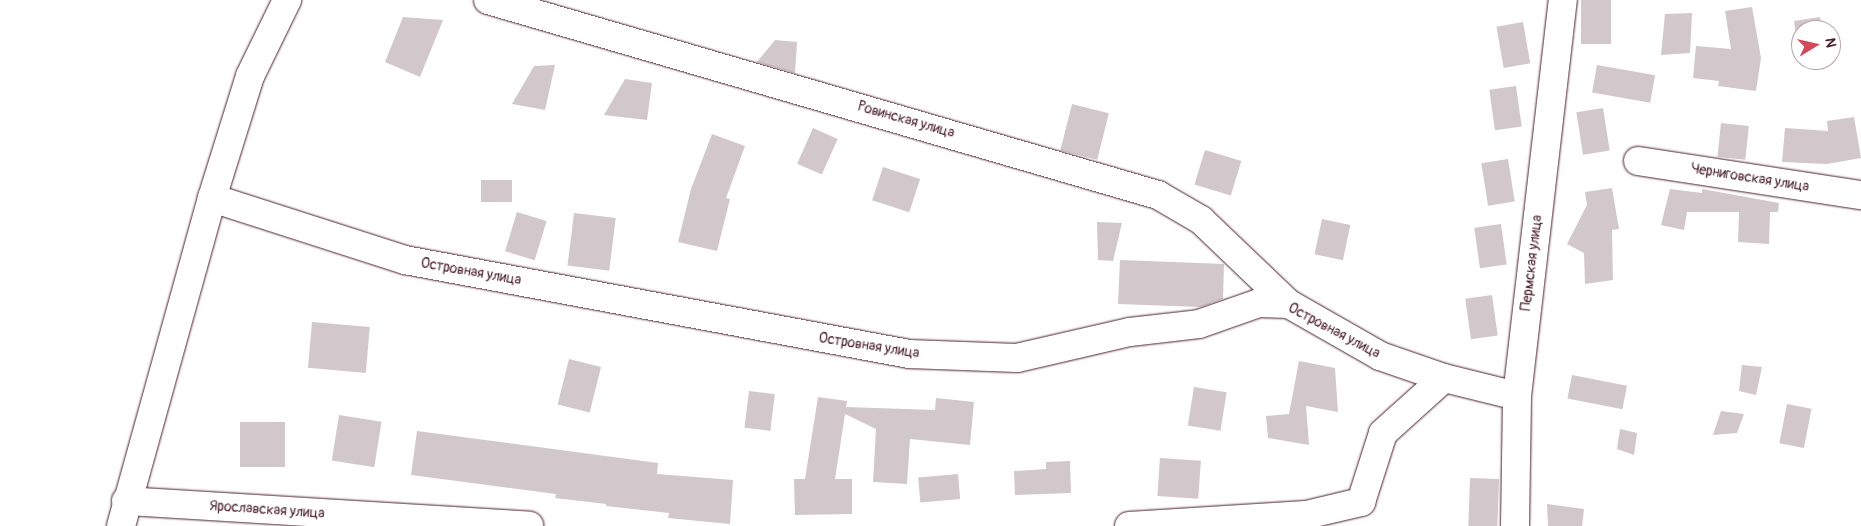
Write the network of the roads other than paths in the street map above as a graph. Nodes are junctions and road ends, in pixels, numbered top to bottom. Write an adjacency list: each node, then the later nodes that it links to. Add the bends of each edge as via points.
1 (286, 0): 6 (street, via 250,76)
2 (488, 0): 7 (street, Ровинская улица, via 1158,195 1201,220)
3 (1564, 0): 9 (street, Пермская улица)
4 (1638, 161): 5 (street, Черниговская улица)
5 (1861, 195)
6 (212, 198): 7 (street, Островная улица, via 405,260 909,354 1017,358 1130,332 1199,324 1259,304); 10 (street)
7 (1289, 304): 8 (street, Островная улица, via 1380,356)
8 (1444, 378): 9 (street, Островная улица); 12 (street, via 1383,433 1361,502 1306,515)
9 (1517, 396): 13 (street, Пермская улица)
10 (123, 513): 11 (street, Ярославская улица)
11 (529, 526)
12 (1130, 526)
13 (1515, 526)

